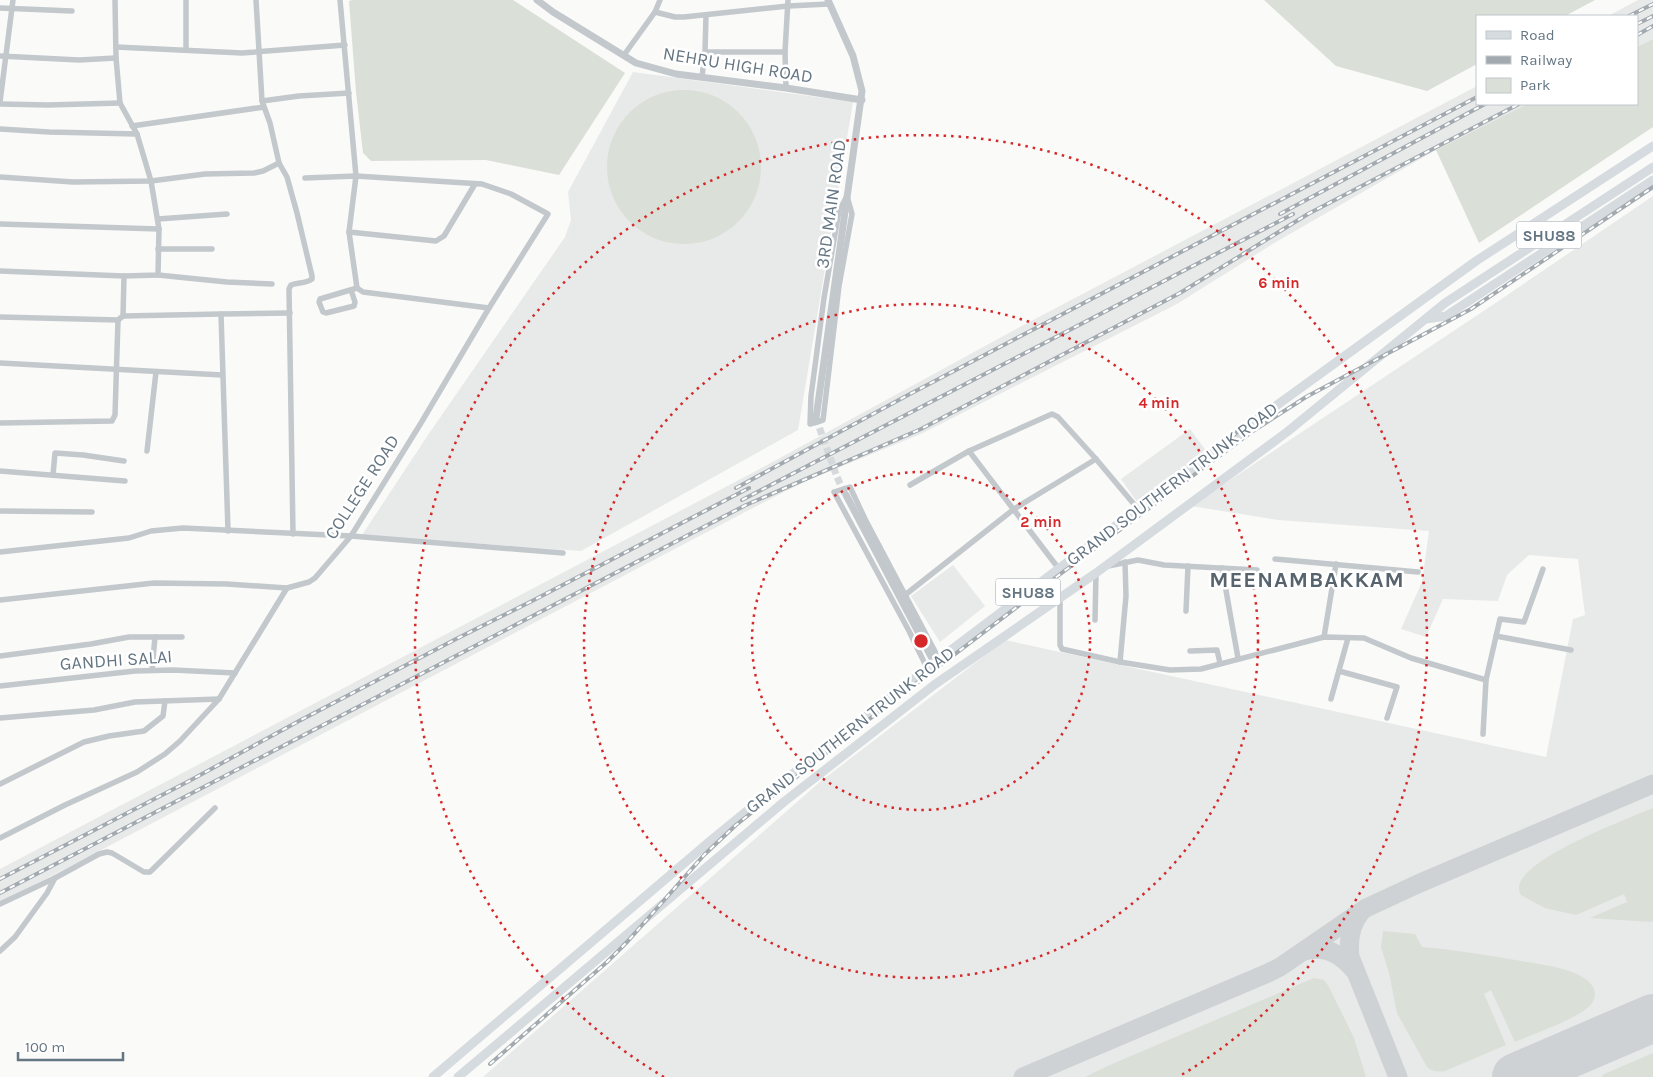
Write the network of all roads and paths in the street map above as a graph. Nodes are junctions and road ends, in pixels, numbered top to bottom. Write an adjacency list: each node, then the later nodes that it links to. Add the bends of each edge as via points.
1 (13, 0): 11 (street)
2 (115, 0): 16 (street)
3 (186, 0): 17 (street)
4 (256, 0): 18 (street)
5 (340, 0): 15 (street)
6 (537, 0): 21 (street, NEHRU HIGH ROAD)
7 (660, 0): 13 (street)
8 (829, 2): 9 (street); 27 (street, 3RD MAIN ROAD, via 860,76)
9 (788, 3): 14 (street); 20 (street)
10 (0, 8): 11 (street)
11 (12, 9): 12 (street); 22 (street)
12 (72, 11)
13 (655, 12): 14 (street, via 675,17); 21 (street)
14 (706, 15): 19 (street)
15 (345, 45): 18 (street); 26 (street)
16 (116, 47): 17 (street); 23 (street)
17 (186, 50): 18 (street)
18 (259, 52): 28 (street)
19 (706, 52): 20 (street); 24 (street)
20 (785, 52): 25 (street)
21 (624, 55): 24 (street, NEHRU HIGH ROAD, via 636,63 656,69)
22 (3, 57): 23 (street); 29 (street)
23 (116, 58): 30 (street)
24 (702, 78): 25 (street, NEHRU HIGH ROAD)
25 (786, 88): 27 (street, NEHRU HIGH ROAD)
26 (349, 93): 28 (street); 38 (street)
27 (862, 100): 44 (street, 3RD MAIN ROAD)
28 (262, 101): 31 (street)
29 (0, 103): 30 (street)
30 (120, 103): 32 (street)
31 (264, 108): 32 (street); 36 (street)
32 (132, 126): 34 (street)
33 (0, 129): 34 (street)
34 (137, 134): 42 (street)
35 (1653, 146): 79 (main road, GRAND SOUTHERN TRUNK ROAD / SHU88, via 1476,261)
36 (280, 163): 42 (street, via 254,173 191,175); 58 (street, via 290,186 312,276 309,282 291,285)
37 (1653, 167): 62 (main road, SHU88)
38 (356, 176): 40 (street); 43 (street); 49 (street)
39 (0, 177): 42 (street, via 72,182)
40 (304, 178)
41 (1653, 180): 62 (main road, via 1446,316)
42 (151, 181): 46 (street)
43 (475, 184): 49 (street, via 440,239 431,242); 57 (street, COLLEGE ROAD, via 511,194 548,214)
44 (848, 196): 44 (street, via 852,214 839,286 823,420 810,424 829,264 839,211); 67 (street, 3RD MAIN ROAD)
45 (227, 214): 46 (street)
46 (158, 219): 48 (street)
47 (0, 224): 48 (street)
48 (159, 229): 50 (street)
49 (349, 232): 56 (street)
50 (158, 249): 51 (street); 53 (street)
51 (212, 249)
52 (0, 271): 54 (street)
53 (158, 275): 54 (street); 55 (street)
54 (124, 276): 61 (street)
55 (272, 284)
56 (354, 289): 56 (street, via 320,298 323,312 354,306); 57 (street)
57 (489, 308): 84 (street, COLLEGE ROAD)
58 (290, 313): 59 (street); 83 (street)
59 (220, 314): 61 (street); 66 (street)
60 (0, 317): 61 (street)
61 (121, 318): 64 (street)
62 (1424, 319): 90 (main road, GRAND SOUTHERN TRUNK ROAD / SHU88, via 1287,432)
63 (0, 363): 64 (street)
64 (116, 370): 65 (street); 68 (street, via 115,414 112,420)
65 (156, 372): 66 (street); 69 (street)
66 (222, 375): 82 (street)
67 (816, 418)
68 (0, 423)
69 (147, 451)
70 (969, 451): 71 (street, via 1052,414); 76 (street); 78 (street)
71 (1096, 459): 78 (street); 79 (street)
72 (124, 461): 74 (street, via 55,453)
73 (0, 471): 74 (street)
74 (53, 475): 75 (street)
75 (125, 481)
76 (910, 485)
77 (846, 495): 114 (street)
78 (1014, 510): 92 (street); 99 (street)
79 (1138, 510): 92 (main road, GRAND SOUTHERN TRUNK ROAD / SHU88)
80 (0, 511): 81 (street)
81 (92, 512)
82 (228, 531): 83 (street); 85 (street, via 183,528 151,531 129,538)
83 (293, 534): 84 (street)
84 (351, 536): 86 (street); 98 (street, COLLEGE ROAD, via 315,578)
85 (0, 552)
86 (563, 553)
87 (1275, 559): 89 (street)
88 (1125, 562): 90 (street); 91 (street, via 1138,560); 113 (street, via 1126,596)
89 (1336, 564): 96 (street); 107 (street)
90 (1106, 566): 97 (main road, GRAND SOUTHERN TRUNK ROAD / SHU88)
91 (1188, 566): 93 (street); 102 (street)
92 (1059, 568): 114 (main road, GRAND SOUTHERN TRUNK ROAD / SHU88)
93 (1222, 568): 95 (street); 112 (street)
94 (1543, 569): 104 (street, via 1524,622 1500,620)
95 (1257, 570)
96 (1418, 572)
97 (1096, 573): 100 (main road, GRAND SOUTHERN TRUNK ROAD / SHU88); 103 (street)
98 (286, 588): 101 (street, COLLEGE ROAD, via 154,583); 118 (street)
99 (905, 595): 114 (street); 114 (street, via 850,487 834,492 910,630)
100 (1060, 598): 113 (street, via 1062,649); 134 (main road, GRAND SOUTHERN TRUNK ROAD / SHU88, via 934,685 785,801)
101 (0, 600)
102 (1186, 611)
103 (1095, 620)
104 (1496, 636): 109 (street); 119 (street)
105 (156, 637): 106 (street); 111 (street, via 129,637); 116 (street)
106 (182, 637)
107 (1324, 637): 108 (street); 112 (street)
108 (1348, 638): 117 (street); 119 (street, via 1364,638 1411,658)
109 (1571, 650)
110 (1190, 651): 115 (street, via 1216,650)
111 (0, 656)
112 (1238, 658): 115 (street)
113 (1120, 662): 115 (street, via 1170,670 1201,669)
114 (933, 663): 133 (main road, GRAND SOUTHERN TRUNK ROAD / SHU88, via 716,836)
115 (1220, 663)
116 (152, 670): 118 (street, GANDHI SALAI); 120 (street, GANDHI SALAI)
117 (1339, 671): 123 (street); 125 (street, via 1397,687)
118 (235, 673): 121 (street)
119 (1486, 680): 126 (street)
120 (0, 686)
121 (218, 698): 122 (street); 129 (street, via 180,741 137,772)
122 (165, 700): 124 (street); 127 (street, via 163,716 144,731 84,742)
123 (1332, 700)
124 (0, 718)
125 (1388, 718)
126 (1483, 734)
127 (0, 784)
128 (214, 808): 130 (street, via 150,872 144,872 108,852)
129 (0, 838)
130 (55, 878): 131 (street); 132 (street, via 15,937)
131 (0, 904)
132 (0, 950)
133 (433, 1077)
134 (458, 1077)

